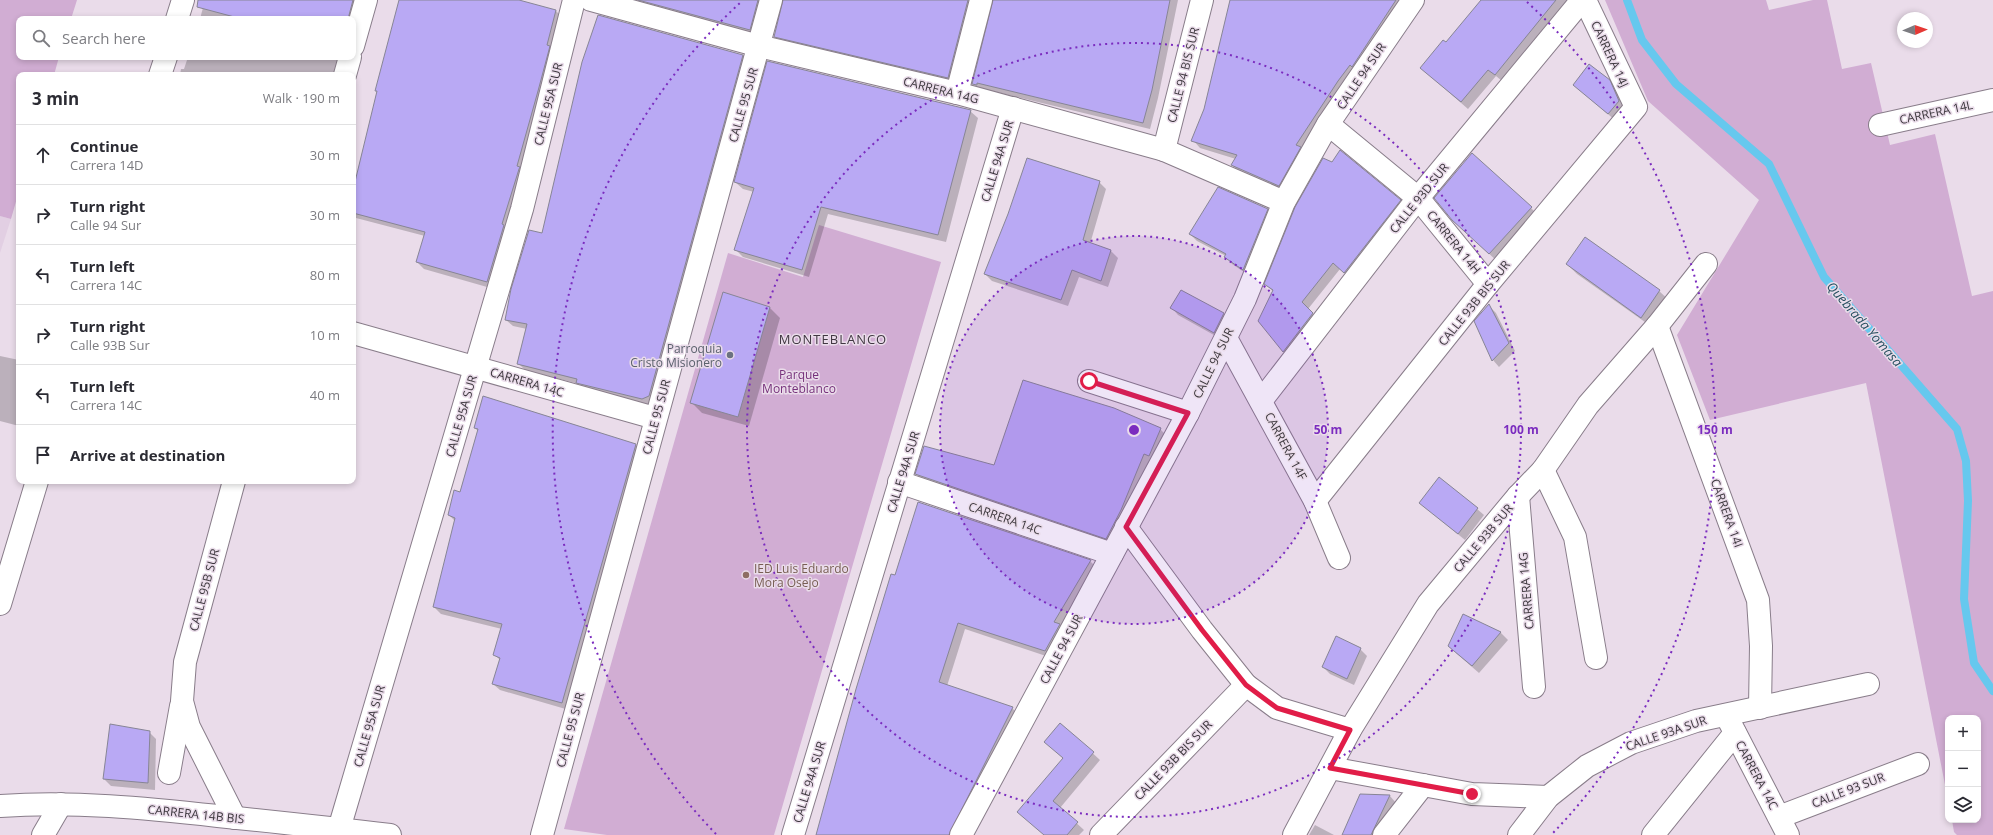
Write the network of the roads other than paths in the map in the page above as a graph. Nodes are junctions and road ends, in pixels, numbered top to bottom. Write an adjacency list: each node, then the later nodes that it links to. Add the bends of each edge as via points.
1 (183, 0): 11 (street)
2 (366, 0): 12 (street)
3 (574, 0): 32 (street, CALLE 95A SUR, via 522,209)
4 (591, 0): 13 (street, CARRERA 14G)
5 (771, 0): 13 (street, CALLE 95 SUR)
6 (981, 0): 18 (street)
7 (1202, 0): 24 (street, CALLE 94 BIS SUR)
8 (1412, 0): 22 (street, CALLE 94 SUR)
9 (1582, 0): 25 (street, CALLE 93D SUR)
10 (1585, 0): 20 (street, CARRERA 14J)
11 (178, 16)
12 (356, 35)
13 (759, 46): 18 (street, CARRERA 14G); 36 (street, CALLE 95 SUR)
14 (165, 60): 16 (street)
15 (349, 60): 17 (street)
16 (161, 72)
17 (346, 72)
18 (957, 93): 21 (street, CARRERA 14G)
19 (1993, 100): 23 (street, CARRERA 14L)
20 (1636, 107): 28 (street, CALLE 93B BIS SUR)
21 (1013, 108): 24 (street, CARRERA 14G); 38 (street, CALLE 94A SUR)
22 (1328, 124): 25 (street, CARRERA 14H); 26 (street, CALLE 94 SUR)
23 (1880, 125)
24 (1164, 150): 26 (street, CARRERA 14G)
25 (1418, 198): 28 (street, CARRERA 14H); 34 (street, CALLE 93D SUR)
26 (1284, 202): 31 (street, CALLE 94 SUR)
27 (1706, 264): 29 (street, CALLE 93B SUR)
28 (1488, 284): 42 (street, CALLE 93B BIS SUR)
29 (1657, 326): 37 (street, CALLE 93B SUR, via 1588,405); 52 (street, CARRERA 14I, via 1758,600 1761,646)
30 (356, 334): 32 (street, CARRERA 14C)
31 (1226, 338): 34 (street, CARRERA 14F); 35 (street, CALLE 94 SUR)
32 (475, 367): 36 (street, CARRERA 14C); 64 (street, CALLE 95A SUR)
33 (1089, 381): 35 (street)
34 (1261, 401): 42 (street, CARRERA 14F)
35 (1188, 413): 43 (street, CALLE 94 SUR)
36 (655, 418): 68 (street, CALLE 95 SUR)
37 (1543, 470): 41 (street, CALLE 93B SUR); 47 (street, via 1575,537)
38 (899, 482): 44 (street, CARRERA 14C); 69 (street, CALLE 94A SUR)
39 (36, 484): 46 (street)
40 (233, 484): 51 (street, CALLE 95B SUR, via 185,662)
41 (1518, 496): 50 (street, CARRERA 14G); 54 (street, CALLE 93B SUR, via 1428,604)
42 (1315, 501): 45 (street, CARRERA 14F)
43 (1126, 527): 44 (street, CALLE 94 SUR); 49 (street)
44 (1112, 554): 70 (street, CALLE 94 SUR)
45 (1339, 558)
46 (0, 604)
47 (1596, 658)
48 (1868, 684): 52 (street, CALLE 93A SUR)
49 (1246, 685): 54 (street, via 1277,708); 71 (street, CALLE 93B BIS SUR)
50 (1534, 687)
51 (182, 701): 57 (street, CALLE 95B SUR); 62 (street, CALLE 95B SUR, via 190,727)
52 (1760, 708): 53 (street, CALLE 93A SUR)
53 (1730, 724): 59 (street, CALLE 93A SUR, via 1696,720 1631,743 1587,766); 65 (street, CARRERA 14C); 75 (street)
54 (1350, 730): 56 (street, CALLE 93B SUR)
55 (1918, 764): 65 (street, CALLE 93 SUR)
56 (1330, 768): 58 (street); 72 (street, CALLE 93B SUR)
57 (169, 773)
58 (1423, 785): 59 (street, via 1472,794); 73 (street)
59 (1548, 797): 74 (street, CALLE 93A SUR)
60 (61, 804): 61 (street, CARRERA 14B BIS); 62 (street, CARRERA 14B BIS, via 162,810); 66 (street)
61 (0, 806)
62 (235, 818): 63 (street, CARRERA 14B BIS)
63 (282, 829): 64 (street, CARRERA 14B BIS)
64 (339, 829): 67 (street, CARRERA 14B BIS)
65 (1786, 830)
66 (43, 835)
67 (390, 835)
68 (542, 835)
69 (793, 835)
70 (960, 835)
71 (1101, 835)
72 (1294, 835)
73 (1384, 835)
74 (1519, 835)
75 (1653, 835)

